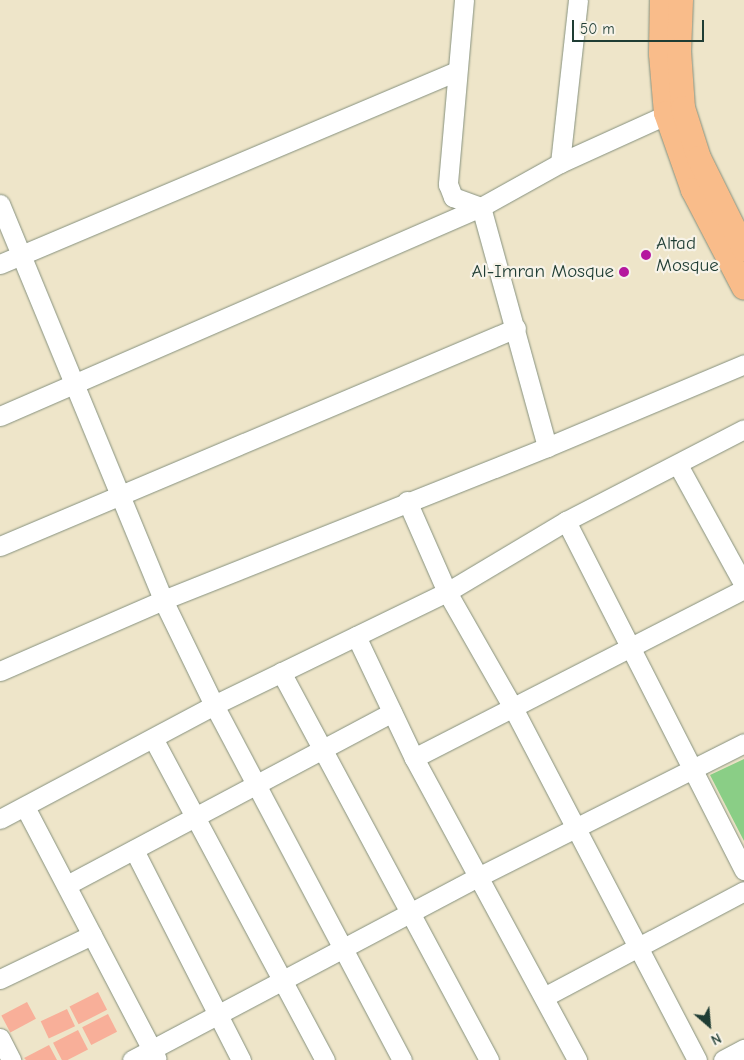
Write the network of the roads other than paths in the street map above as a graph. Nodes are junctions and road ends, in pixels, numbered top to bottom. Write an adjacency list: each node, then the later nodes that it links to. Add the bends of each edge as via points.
1 (464, 0): 5 (street)
2 (578, 0): 7 (street)
3 (662, 0): 6 (main road, via 661,54)
4 (681, 0): 6 (main road)
5 (455, 72): 9 (street, via 448,184 453,197); 11 (street)
6 (674, 110): 7 (street); 10 (main road); 13 (main road, via 693,190)
7 (560, 163): 9 (street)
8 (0, 204): 11 (street)
9 (480, 207): 14 (street); 16 (street)
10 (744, 249)
11 (22, 255): 12 (street); 16 (street)
12 (0, 264)
13 (744, 288)
14 (516, 328): 19 (street); 21 (street)
15 (744, 364): 19 (street)
16 (76, 381): 17 (street); 21 (street)
17 (0, 416)
18 (744, 429): 20 (street)
19 (547, 447): 22 (street)
20 (678, 465): 23 (street); 25 (street)
21 (122, 494): 24 (street); 27 (street)
22 (407, 501): 26 (street); 27 (street)
23 (566, 521): 26 (street); 29 (street)
24 (0, 546)
25 (744, 587): 29 (street)
26 (448, 592): 28 (street); 33 (street)
27 (163, 600): 30 (street); 32 (street)
28 (356, 636): 31 (street); 34 (street)
29 (629, 647): 33 (street); 39 (street)
30 (0, 671)
31 (281, 672): 32 (street); 37 (street)
32 (214, 705): 35 (street); 40 (street)
33 (512, 706): 38 (street); 44 (street)
34 (392, 712): 37 (street); 38 (street)
35 (154, 740): 41 (street); 42 (street)
36 (744, 743): 39 (street)
37 (322, 749): 40 (street); 50 (street)
38 (414, 758): 47 (street)
39 (695, 770): 44 (street); 46 (street)
40 (256, 784): 42 (street); 53 (street)
41 (25, 807): 43 (street); 48 (street)
42 (195, 815): 45 (street); 55 (street)
43 (0, 819)
44 (576, 830): 47 (street); 52 (street)
45 (134, 850): 48 (street); 57 (street)
46 (744, 870)
47 (478, 878): 50 (street); 56 (street)
48 (67, 885): 51 (street)
49 (744, 892): 52 (street)
50 (411, 913): 53 (street); 66 (street)
51 (92, 935): 54 (street); 60 (street)
52 (638, 946): 56 (street); 68 (street)
53 (345, 947): 55 (street); 65 (street)
54 (0, 979)
55 (283, 981): 57 (street); 64 (street)
56 (544, 997): 67 (street)
57 (218, 1015): 60 (street); 63 (street)
58 (0, 1038): 61 (street)
59 (744, 1048): 69 (street)
60 (154, 1055): 62 (street)
61 (11, 1060)
62 (132, 1060)
63 (241, 1060)
64 (325, 1060)
65 (402, 1060)
66 (489, 1060)
67 (577, 1060)
68 (697, 1060)
69 (723, 1060)

